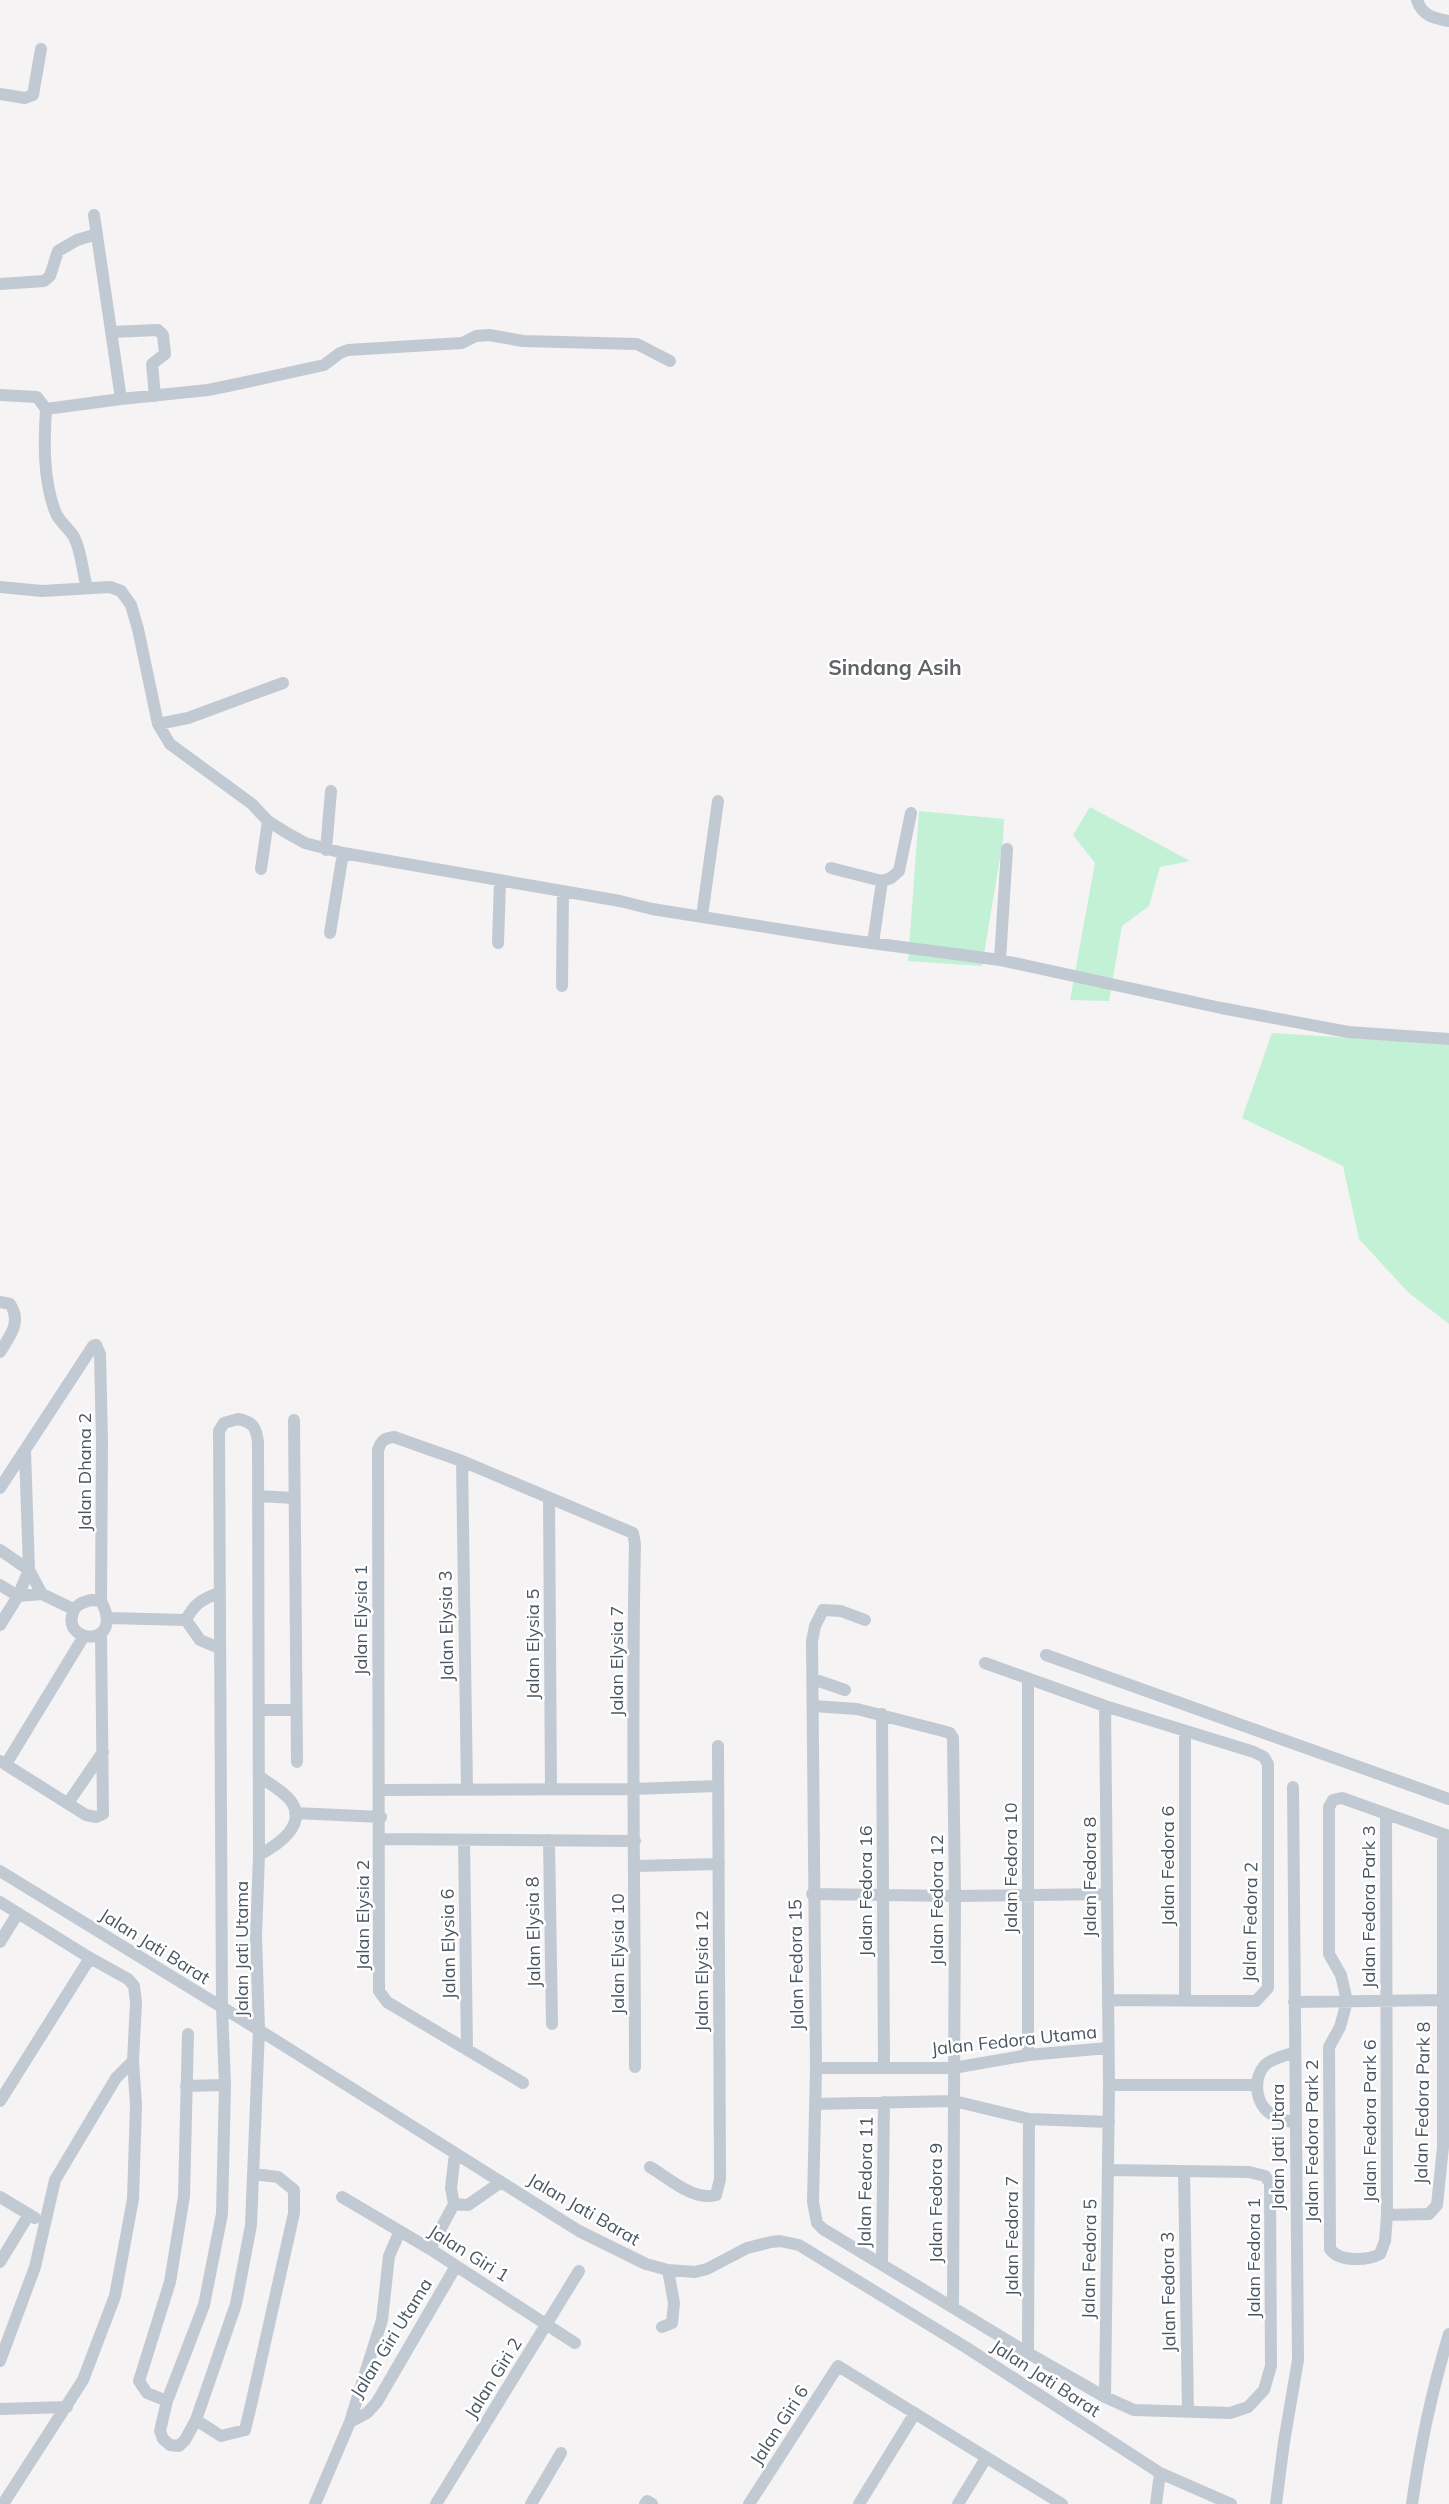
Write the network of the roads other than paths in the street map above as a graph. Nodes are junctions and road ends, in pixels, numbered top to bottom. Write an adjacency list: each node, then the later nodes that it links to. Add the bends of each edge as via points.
1 (1417, 0): 2 (street, via 1431,18)
2 (1449, 21)
3 (41, 49): 4 (street, via 33,95 25,98)
4 (0, 94)
5 (94, 215): 6 (street)
6 (97, 234): 7 (street, via 58,251 50,276 44,281); 8 (street)
7 (0, 284)
8 (111, 332): 11 (street, via 158,330 163,335 165,354 152,364); 12 (street)
9 (670, 361): 11 (street, via 637,344 523,341 489,335 462,343 348,350 324,365 208,390)
10 (0, 395): 13 (street, via 38,397)
11 (155, 396): 12 (street)
12 (121, 399): 13 (street)
13 (46, 409): 14 (street, via 45,464 55,514 74,537)
14 (87, 587): 15 (street, via 42,591); 17 (street, via 121,591 131,605)
15 (0, 588)
16 (283, 683): 17 (street, via 188,718)
17 (158, 724): 21 (street, via 176,749 252,804)
18 (331, 791): 22 (street)
19 (718, 801): 30 (street)
20 (911, 813): 28 (street, via 899,871)
21 (268, 821): 22 (street, via 305,843); 26 (street)
22 (326, 849): 24 (street)
23 (1007, 849): 34 (street)
24 (344, 853): 27 (street); 31 (street)
25 (831, 868): 28 (street)
26 (261, 869)
27 (500, 881): 29 (street); 32 (street)
28 (882, 881): 33 (street)
29 (563, 892): 30 (street); 35 (street)
30 (702, 916): 33 (street)
31 (330, 933)
32 (498, 943)
33 (873, 943): 34 (street)
34 (1000, 960): 36 (street, via 1348,1032)
35 (562, 986)
36 (1449, 1039)
37 (0, 1302): 38 (street, via 10,1305 16,1313 16,1322)
38 (0, 1352)
39 (294, 1420): 44 (street)
40 (25, 1450): 42 (street); 47 (street); 52 (street, Jalan Dhana 2, via 96,1345 100,1354 102,1402)
41 (462, 1461): 45 (street); 81 (street, Jalan Elysia 1, via 394,1437 386,1438 378,1450); 82 (street, Jalan Elysia 3)
42 (0, 1488)
43 (258, 1496): 44 (street); 49 (street, Jalan Jati Utama, via 256,1428 249,1421 237,1419 224,1423 219,1431); 68 (street, Jalan Jati Utama)
44 (294, 1498): 69 (street)
45 (549, 1498): 79 (street, Jalan Elysia 5); 80 (street, Jalan Elysia 7, via 633,1533)
46 (0, 1550): 47 (street)
47 (29, 1570): 50 (street); 51 (street)
48 (0, 1585): 51 (street)
49 (219, 1593): 55 (street, via 201,1599); 60 (street, Jalan Jati Utama)
50 (42, 1594): 51 (street); 53 (street)
51 (18, 1596): 57 (street)
52 (101, 1601): 53 (street, via 81,1602); 54 (street)
53 (73, 1609): 59 (street, via 71,1620 75,1630)
54 (108, 1618): 55 (street); 58 (street)
55 (186, 1620): 60 (street, via 200,1640)
56 (865, 1620): 63 (street, Jalan Fedora 15, via 841,1611 823,1610 812,1641)
57 (0, 1625)
58 (101, 1634): 59 (street); 73 (street)
59 (84, 1636): 75 (street)
60 (219, 1648): 112 (street, Jalan Jati Utama)
61 (1046, 1655): 83 (street)
62 (985, 1664): 64 (street)
63 (813, 1679): 65 (street); 66 (street, Jalan Fedora 15)
64 (1028, 1681): 67 (street); 100 (street, Jalan Fedora 10)
65 (845, 1690)
66 (813, 1706): 70 (street, via 842,1706); 97 (street, Jalan Fedora 15)
67 (1106, 1706): 71 (street); 99 (street, Jalan Fedora 8)
68 (260, 1710): 69 (street); 76 (street, Jalan Jati Utama)
69 (296, 1710): 74 (street)
70 (882, 1714): 98 (street, Jalan Fedora 16); 101 (street, Jalan Fedora 12, via 950,1733 953,1738)
71 (1185, 1731): 107 (street, Jalan Fedora 6); 107 (street, Jalan Fedora 2, via 1254,1752 1268,1764 1268,1988 1256,2001)
72 (718, 1746): 77 (street, Jalan Elysia 12)
73 (103, 1752): 84 (street); 84 (street, via 102,1814 86,1815)
74 (297, 1762)
75 (3, 1763): 84 (street)
76 (259, 1776): 85 (street, via 283,1793); 93 (street, Jalan Jati Utama)
77 (718, 1786): 80 (street); 94 (street, Jalan Elysia 12)
78 (1293, 1787): 109 (street, Jalan Jati Utara)
79 (551, 1789): 80 (street); 82 (street)
80 (633, 1789): 92 (street, Jalan Elysia 7)
81 (379, 1790): 82 (street); 87 (street, Jalan Elysia 1)
82 (467, 1790)
83 (1449, 1799)
84 (68, 1803)
85 (295, 1814): 87 (street); 93 (street, via 288,1836)
86 (1386, 1814): 88 (street); 110 (street, via 1342,1798 1333,1800 1329,1807 1329,1954 1341,1976); 111 (street, Jalan Fedora Park 3)
87 (381, 1817): 89 (street, Jalan Elysia 2)
88 (1446, 1835): 108 (street, Jalan Fedora Park 8)
89 (380, 1839): 90 (street); 117 (street, Jalan Elysia 2, via 380,1991 387,2002)
90 (464, 1840): 91 (street); 117 (street, Jalan Elysia 6)
91 (549, 1840): 92 (street); 113 (street, Jalan Elysia 8)
92 (634, 1841): 95 (street, Jalan Elysia 10)
93 (259, 1855): 114 (street, Jalan Jati Utama)
94 (719, 1864): 95 (street); 139 (street, Jalan Elysia 12, via 720,2180 716,2195 707,2198 694,2194)
95 (635, 1866): 121 (street, Jalan Elysia 10)
96 (0, 1871): 112 (street, Jalan Jati Barat)
97 (812, 1894): 98 (street); 122 (street, Jalan Fedora 15)
98 (884, 1894): 101 (street); 123 (street, Jalan Fedora 16)
99 (1107, 1894): 100 (street); 106 (street, Jalan Fedora 8)
100 (1028, 1895): 101 (street); 119 (street, Jalan Fedora 10)
101 (955, 1896): 124 (street, Jalan Fedora 12)
102 (0, 1902): 103 (street)
103 (18, 1913): 104 (street); 105 (street)
104 (0, 1942)
105 (90, 1958): 120 (street, via 134,1986); 130 (street)
106 (1108, 2000): 107 (street, Jalan Fedora 2); 116 (street, Jalan Fedora 8)
107 (1185, 2000)
108 (1443, 2000): 111 (street); 137 (street, Jalan Fedora Park 8)
109 (1294, 2001): 110 (street); 118 (street, Jalan Jati Utara)
110 (1347, 2001): 111 (street); 151 (street, Jalan Fedora Park 2, via 1329,2047 1330,2249 1342,2258 1373,2258 1380,2254)
111 (1387, 2001): 147 (street, Jalan Fedora Park 6)
112 (222, 2008): 114 (street, Jalan Jati Barat); 126 (street, Jalan Jati Utama)
113 (552, 2024)
114 (259, 2030): 138 (street, Jalan Jati Barat); 142 (street, Jalan Jati Utama)
115 (188, 2034): 129 (street)
116 (1108, 2048): 119 (street, Jalan Fedora Utama); 127 (street, Jalan Fedora 8)
117 (467, 2049): 125 (street)
118 (1295, 2052): 128 (street, via 1265,2064); 136 (street, Jalan Jati Utara)
119 (1028, 2055): 124 (street, Jalan Fedora Utama)
120 (133, 2061): 149 (street, via 116,2078 55,2180); 168 (street, via 133,2199 115,2296 83,2380)
121 (635, 2067)
122 (816, 2068): 123 (street, Jalan Fedora Utama); 133 (street, Jalan Fedora 15)
123 (884, 2068): 124 (street, Jalan Fedora Utama)
124 (954, 2068): 131 (street, Jalan Fedora 12)
125 (523, 2083)
126 (225, 2085): 129 (street); 167 (street, Jalan Jati Utama, via 222,2214 204,2305)
127 (1109, 2085): 128 (street); 135 (street, Jalan Fedora 5)
128 (1256, 2085): 136 (street, via 1265,2109)
129 (186, 2086): 167 (street, via 184,2196 170,2282 140,2381 147,2393)
130 (0, 2101)
131 (954, 2101): 132 (street); 134 (street); 158 (street, Jalan Fedora 9)
132 (884, 2102): 133 (street); 154 (street, Jalan Fedora 11)
133 (815, 2104): 154 (street, Jalan Fedora 15, via 813,2202 817,2223)
134 (1029, 2119): 135 (street); 163 (street, Jalan Fedora 7)
135 (1108, 2122): 140 (street, Jalan Fedora 5)
136 (1295, 2123): 187 (street, Jalan Jati Utara, via 1298,2360)
137 (1446, 2147): 147 (street, Jalan Fedora Park 8, via 1437,2205 1429,2214)
138 (455, 2153): 143 (street, Jalan Jati Barat); 146 (street, via 451,2188)
139 (650, 2167)
140 (1108, 2170): 141 (street, Jalan Fedora 1); 166 (street, Jalan Fedora 5)
141 (1184, 2171): 170 (street, Jalan Fedora 3); 170 (street, Jalan Fedora 1, via 1249,2172 1265,2176 1270,2183 1271,2366 1264,2390 1248,2407 1230,2414)
142 (254, 2174): 172 (street, Jalan Jati Utama, via 252,2225 236,2304); 172 (street, via 278,2177 294,2190 294,2213 245,2430 221,2436)
143 (501, 2182): 146 (street, via 468,2205); 156 (street, Jalan Jati Barat, via 579,2231 646,2264)
144 (0, 2197): 148 (street)
145 (342, 2197): 150 (street, Jalan Giri 1)
146 (454, 2204): 152 (street)
147 (1387, 2215): 151 (street, Jalan Fedora Park 6)
148 (28, 2216): 149 (street); 153 (street)
149 (44, 2222): 165 (street, via 35,2267)
150 (400, 2231): 152 (street, Jalan Giri 1); 173 (street, Jalan Giri Utama, via 389,2256 382,2320)
151 (1385, 2241)
152 (430, 2249): 155 (street, Jalan Giri 1)
153 (0, 2262)
154 (882, 2263): 158 (street)
155 (456, 2266): 159 (street, Jalan Giri 1); 173 (street, Jalan Giri Utama, via 377,2402)
156 (668, 2270): 160 (street, via 675,2314 672,2323); 176 (street, Jalan Jati Barat, via 707,2269 747,2248 780,2241 799,2245)
157 (579, 2271): 159 (street, Jalan Giri 2)
158 (953, 2306): 163 (street)
159 (547, 2325): 162 (street, Jalan Giri 1); 180 (street, Jalan Giri 2)
160 (662, 2328)
161 (1449, 2334): 164 (street)
162 (575, 2343)
163 (1028, 2353): 166 (street)
164 (1446, 2357): 188 (street, via 1426,2418)
165 (0, 2361)
166 (1106, 2397): 170 (street, via 1134,2410)
167 (167, 2401): 172 (street, Jalan Jati Utama, via 160,2431 170,2445 179,2446)
168 (67, 2407): 169 (street); 178 (street)
169 (0, 2409)
170 (1188, 2412)
171 (915, 2413): 175 (street); 182 (street, Jalan Giri 6, via 838,2366); 183 (street)
172 (196, 2420)
173 (350, 2422): 179 (street, Jalan Giri Utama)
174 (561, 2453): 181 (street)
175 (986, 2458): 184 (street); 185 (street)
176 (1160, 2473): 177 (street); 186 (street, Jalan Jati Barat)
177 (1156, 2503)
178 (3, 2504)
179 (315, 2504)
180 (436, 2504)
181 (531, 2504)
182 (749, 2504)
183 (860, 2504)
184 (958, 2504)
185 (1062, 2504)
186 (1231, 2504)
187 (1276, 2504)
188 (1412, 2504)

